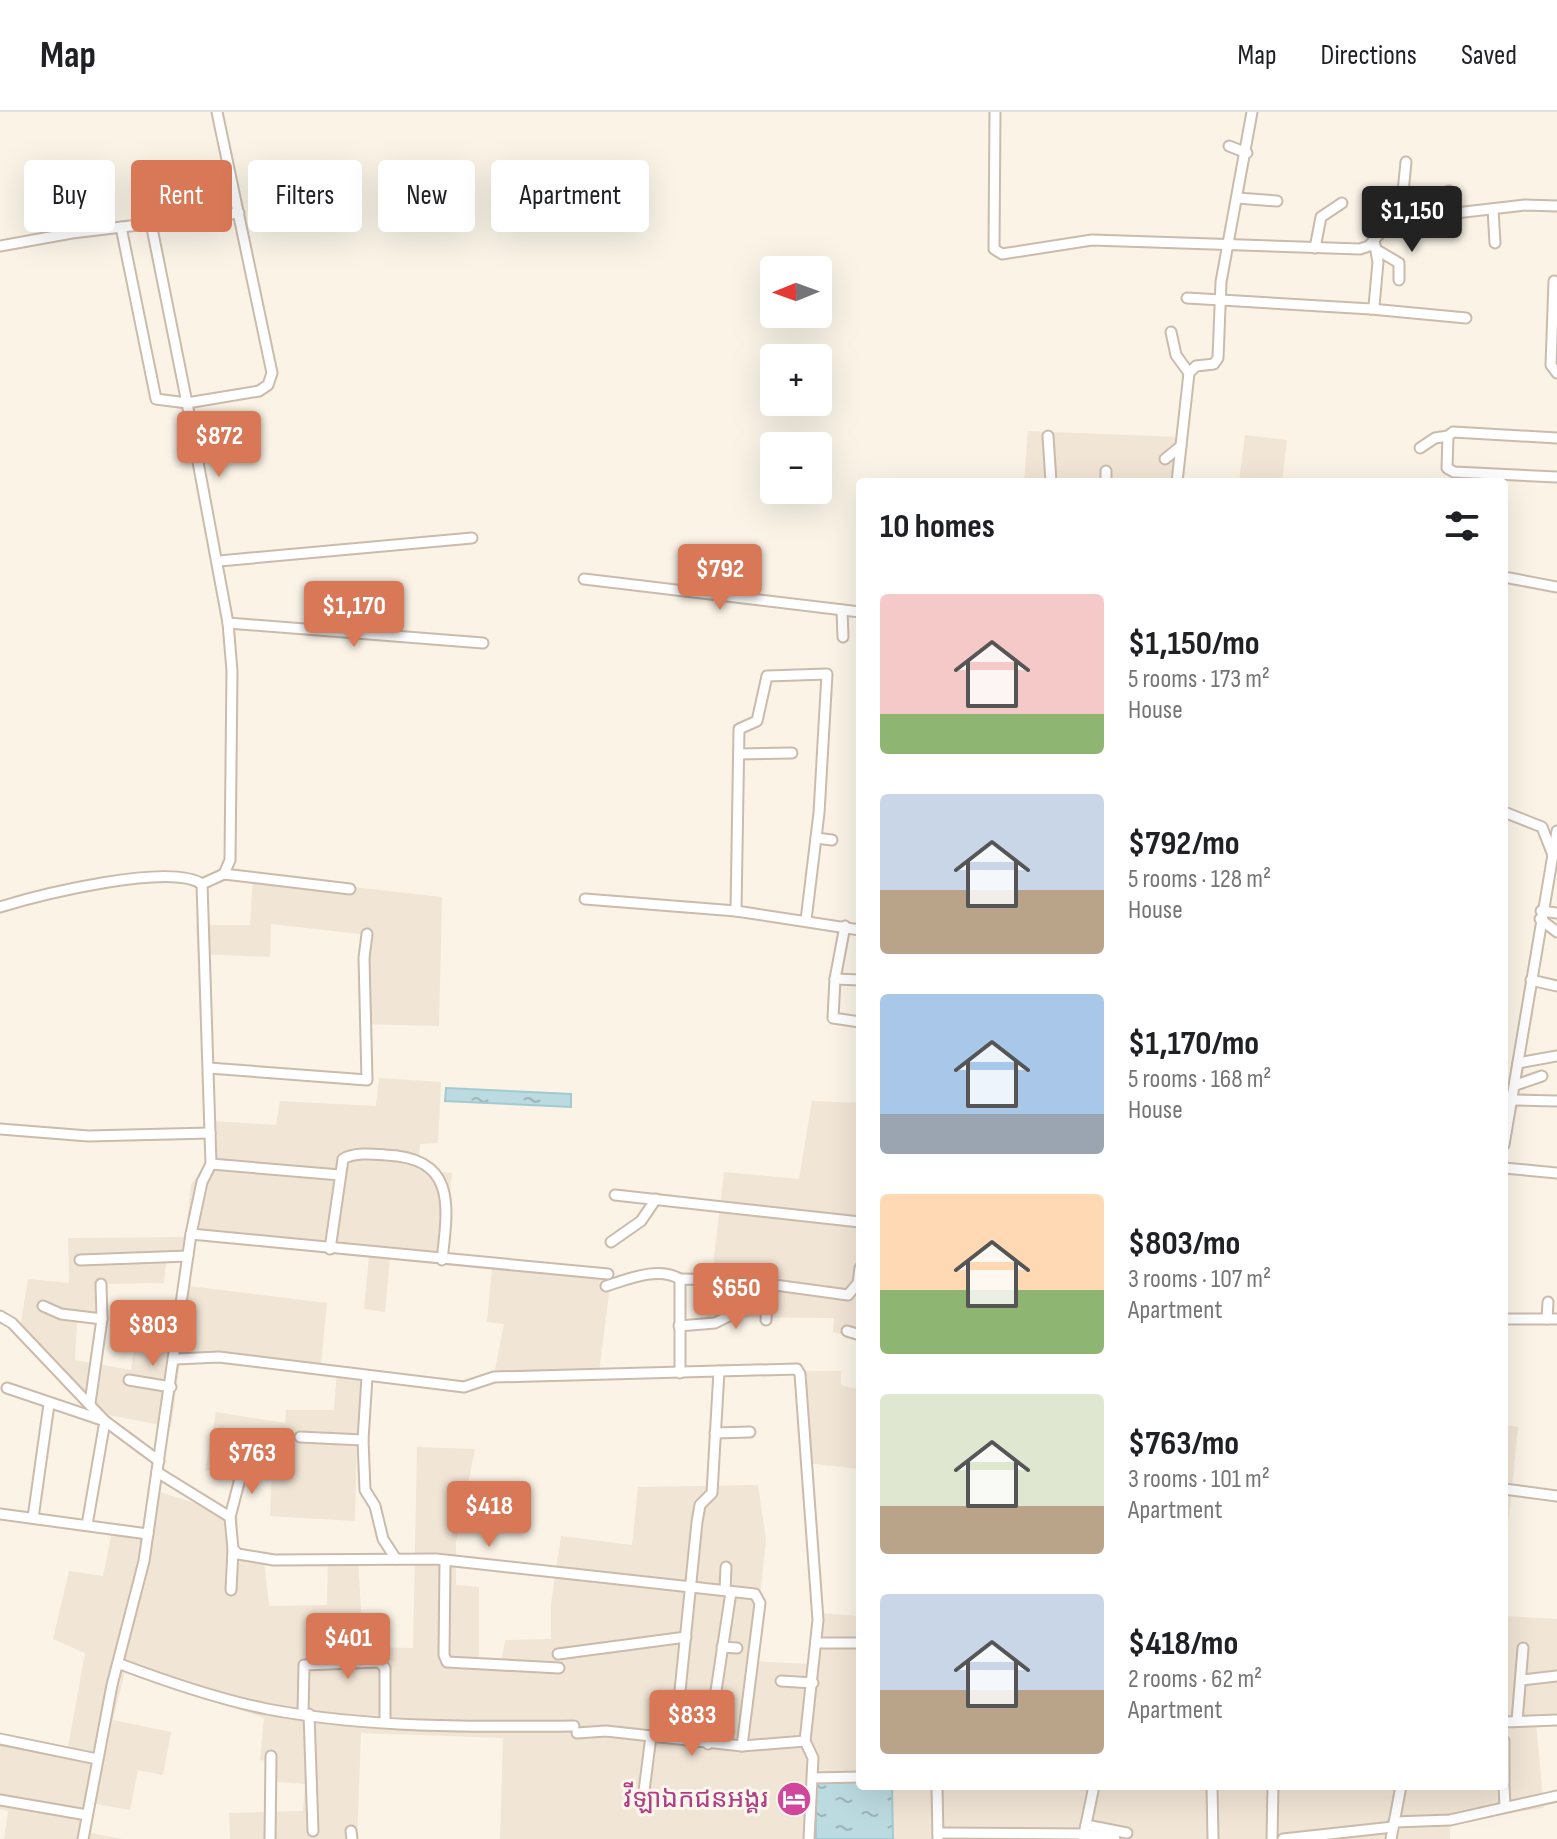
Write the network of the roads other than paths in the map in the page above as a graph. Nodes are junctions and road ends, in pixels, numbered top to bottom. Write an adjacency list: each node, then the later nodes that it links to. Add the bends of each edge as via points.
1 (217, 112): 13 (street)
2 (995, 112): 21 (street, via 997,253 1092,240)
3 (1252, 112): 5 (street)
4 (1229, 146): 5 (street)
5 (1247, 153): 8 (street)
6 (1406, 162): 16 (street, via 1403,192)
7 (1449, 191): 15 (street, via 1437,196)
8 (1237, 198): 9 (street); 21 (street)
9 (1277, 201)
10 (1342, 203): 24 (street, via 1321,217)
11 (1557, 206): 12 (street)
12 (1493, 209): 15 (street); 20 (street)
13 (239, 213): 14 (street); 34 (street, via 272,373 259,391)
14 (232, 214)
15 (1435, 216): 16 (street)
16 (1408, 219): 22 (street, via 1394,223)
17 (131, 226): 18 (street)
18 (121, 227): 23 (street); 34 (street, via 156,399)
19 (153, 232): 34 (street)
20 (1495, 243)
21 (1229, 244): 24 (street); 28 (street)
22 (1375, 245): 24 (street); 25 (street, via 1399,263); 29 (street)
23 (0, 246)
24 (1315, 248)
25 (1399, 280)
26 (1554, 281): 33 (street, via 1551,365)
27 (1187, 298): 28 (street)
28 (1220, 300): 29 (street); 32 (street, via 1217,362)
29 (1371, 309): 30 (street)
30 (1466, 318)
31 (1171, 332): 32 (street, via 1176,355)
32 (1189, 373): 38 (street)
33 (1557, 373)
34 (187, 403): 47 (street)
35 (1048, 436): 43 (street)
36 (1448, 436): 37 (street, via 1459,432); 39 (street); 42 (street, via 1447,468 1454,472)
37 (1557, 438)
38 (1181, 446): 40 (street); 45 (street)
39 (1420, 448)
40 (1165, 459)
41 (1106, 471): 44 (street)
42 (1557, 477)
43 (1051, 478)
44 (1106, 478)
45 (1177, 478)
46 (472, 538): 47 (street)
47 (219, 561): 53 (street)
48 (1508, 578): 50 (street)
49 (584, 579): 51 (street)
50 (1557, 587)
51 (842, 610): 52 (street); 54 (street)
52 (856, 612)
53 (228, 623): 55 (street); 64 (street, via 232,788 230,860)
54 (843, 637)
55 (483, 643)
56 (792, 753): 57 (street)
57 (739, 754): 60 (street, via 739,729 757,722 767,676 828,674); 69 (street)
58 (1508, 814): 63 (street, via 1542,827)
59 (1557, 831): 62 (street)
60 (816, 838): 61 (street); 72 (street)
61 (832, 840)
62 (1556, 843): 63 (street)
63 (1553, 855): 71 (street)
64 (224, 874): 65 (street); 66 (street)
65 (202, 884): 68 (street, via 189,877 103,882); 84 (street)
66 (350, 889)
67 (585, 899): 69 (street)
68 (0, 907)
69 (736, 911): 72 (street)
70 (1557, 913): 71 (street)
71 (1541, 915): 75 (street); 79 (street)
72 (806, 920): 73 (street)
73 (845, 926): 74 (street); 77 (street)
74 (856, 929)
75 (1557, 932)
76 (367, 934): 84 (street, via 367,1080)
77 (835, 979): 78 (street); 81 (street, via 833,1018)
78 (856, 980)
79 (1531, 980): 80 (street); 83 (street)
80 (1557, 986)
81 (856, 1021)
82 (1557, 1056): 83 (street)
83 (1518, 1063): 86 (street)
84 (209, 1068): 91 (street)
85 (1542, 1076): 86 (street)
86 (1516, 1085): 87 (street)
87 (1514, 1100): 88 (street); 89 (street)
88 (1557, 1101)
89 (1508, 1115)
90 (0, 1129): 91 (street, via 88,1136)
91 (210, 1133): 92 (street)
92 (211, 1164): 95 (street); 99 (street)
93 (1508, 1168): 94 (street)
94 (1557, 1173)
95 (340, 1175): 101 (street); 104 (street, via 343,1159 354,1155 413,1157 425,1163 447,1197)
96 (615, 1195): 97 (street)
97 (656, 1199): 98 (street); 100 (street, via 641,1221)
98 (856, 1222)
99 (191, 1234): 101 (street); 102 (street)
100 (611, 1242)
101 (330, 1249): 104 (street)
102 (188, 1256): 103 (street); 122 (street)
103 (80, 1260)
104 (442, 1260): 105 (street)
105 (608, 1274)
106 (680, 1279): 107 (street); 111 (street, via 648,1274); 119 (street)
107 (738, 1280): 109 (street); 119 (street, via 733,1314 715,1323)
108 (101, 1284): 115 (street)
109 (767, 1284): 110 (street, via 848,1295); 118 (street)
110 (856, 1284)
111 (606, 1286)
112 (1548, 1302): 117 (street)
113 (43, 1306): 115 (street)
114 (0, 1316): 129 (street)
115 (102, 1319): 129 (street)
116 (1508, 1319): 117 (street)
117 (1552, 1319)
118 (766, 1320)
119 (679, 1326): 124 (street)
120 (847, 1331): 121 (street)
121 (856, 1334)
122 (176, 1359): 125 (street, via 219,1357); 127 (street)
123 (719, 1371): 124 (street); 133 (street); 154 (street, via 794,1368 800,1374)
124 (680, 1373): 125 (street, via 494,1377 464,1387)
125 (367, 1377): 135 (street)
126 (129, 1380): 127 (street)
127 (171, 1387): 137 (street)
128 (7, 1388): 130 (street)
129 (90, 1403): 131 (street)
130 (49, 1404): 131 (street); 143 (street)
131 (105, 1421): 137 (street); 144 (street)
132 (750, 1432): 133 (street)
133 (715, 1433): 150 (street, via 712,1493 700,1505)
134 (300, 1437): 135 (street)
135 (363, 1440): 147 (street, via 366,1495)
136 (248, 1448): 142 (street)
137 (159, 1461): 138 (street)
138 (157, 1472): 142 (street); 145 (street)
139 (1508, 1490): 140 (street)
140 (1557, 1496)
141 (0, 1514): 143 (street)
142 (230, 1517): 146 (street)
143 (33, 1518): 144 (street)
144 (87, 1525): 145 (street)
145 (148, 1534): 160 (street)
146 (233, 1549): 147 (street, via 274,1560); 151 (street)
147 (396, 1559): 148 (street)
148 (445, 1561): 150 (street); 161 (street, via 447,1662)
149 (726, 1567): 152 (street)
150 (691, 1587): 152 (street); 153 (street)
151 (231, 1590)
152 (728, 1591): 156 (street); 176 (street, via 755,1594 760,1603)
153 (686, 1637): 159 (street); 166 (street)
154 (817, 1643): 155 (street); 165 (street)
155 (856, 1643)
156 (722, 1647): 157 (street); 175 (street)
157 (737, 1648)
158 (1523, 1648): 163 (street)
159 (558, 1654)
160 (120, 1664): 167 (street, via 184,1687); 178 (street)
161 (559, 1668)
162 (1557, 1676): 163 (street)
163 (1521, 1680): 169 (street)
164 (781, 1681): 165 (street)
165 (813, 1683): 174 (street)
166 (679, 1701)
167 (306, 1714): 170 (street); 170 (street, via 304,1665 379,1662 385,1668); 193 (street)
168 (1557, 1720): 169 (street)
169 (1517, 1721): 171 (street)
170 (385, 1722): 172 (street)
171 (1508, 1722)
172 (651, 1736): 175 (street); 188 (street, via 644,1791 650,1798)
173 (0, 1739): 178 (street)
174 (805, 1741): 176 (street); 180 (street, via 813,1758)
175 (708, 1744): 176 (street)
176 (742, 1746)
177 (271, 1756): 199 (street)
178 (97, 1759): 191 (street)
179 (856, 1777): 180 (street)
180 (813, 1778): 200 (street)
181 (937, 1790): 196 (street)
182 (1093, 1790): 194 (street)
183 (1212, 1790): 202 (street)
184 (1273, 1790): 203 (street)
185 (1400, 1790): 192 (street)
186 (1504, 1790): 190 (street)
187 (1557, 1796): 190 (street)
188 (677, 1799)
189 (0, 1800): 191 (street)
190 (1505, 1807): 192 (street, via 1450,1820)
191 (87, 1815): 198 (street)
192 (1394, 1825): 197 (street); 205 (street)
193 (313, 1831)
194 (1084, 1833): 195 (street); 196 (street); 201 (street)
195 (1127, 1833)
196 (938, 1836)
197 (1330, 1837): 204 (street)
198 (83, 1839)
199 (270, 1839)
200 (809, 1839)
201 (1115, 1839)
202 (1213, 1839)
203 (1272, 1839)
204 (1283, 1839)
205 (1391, 1839)

